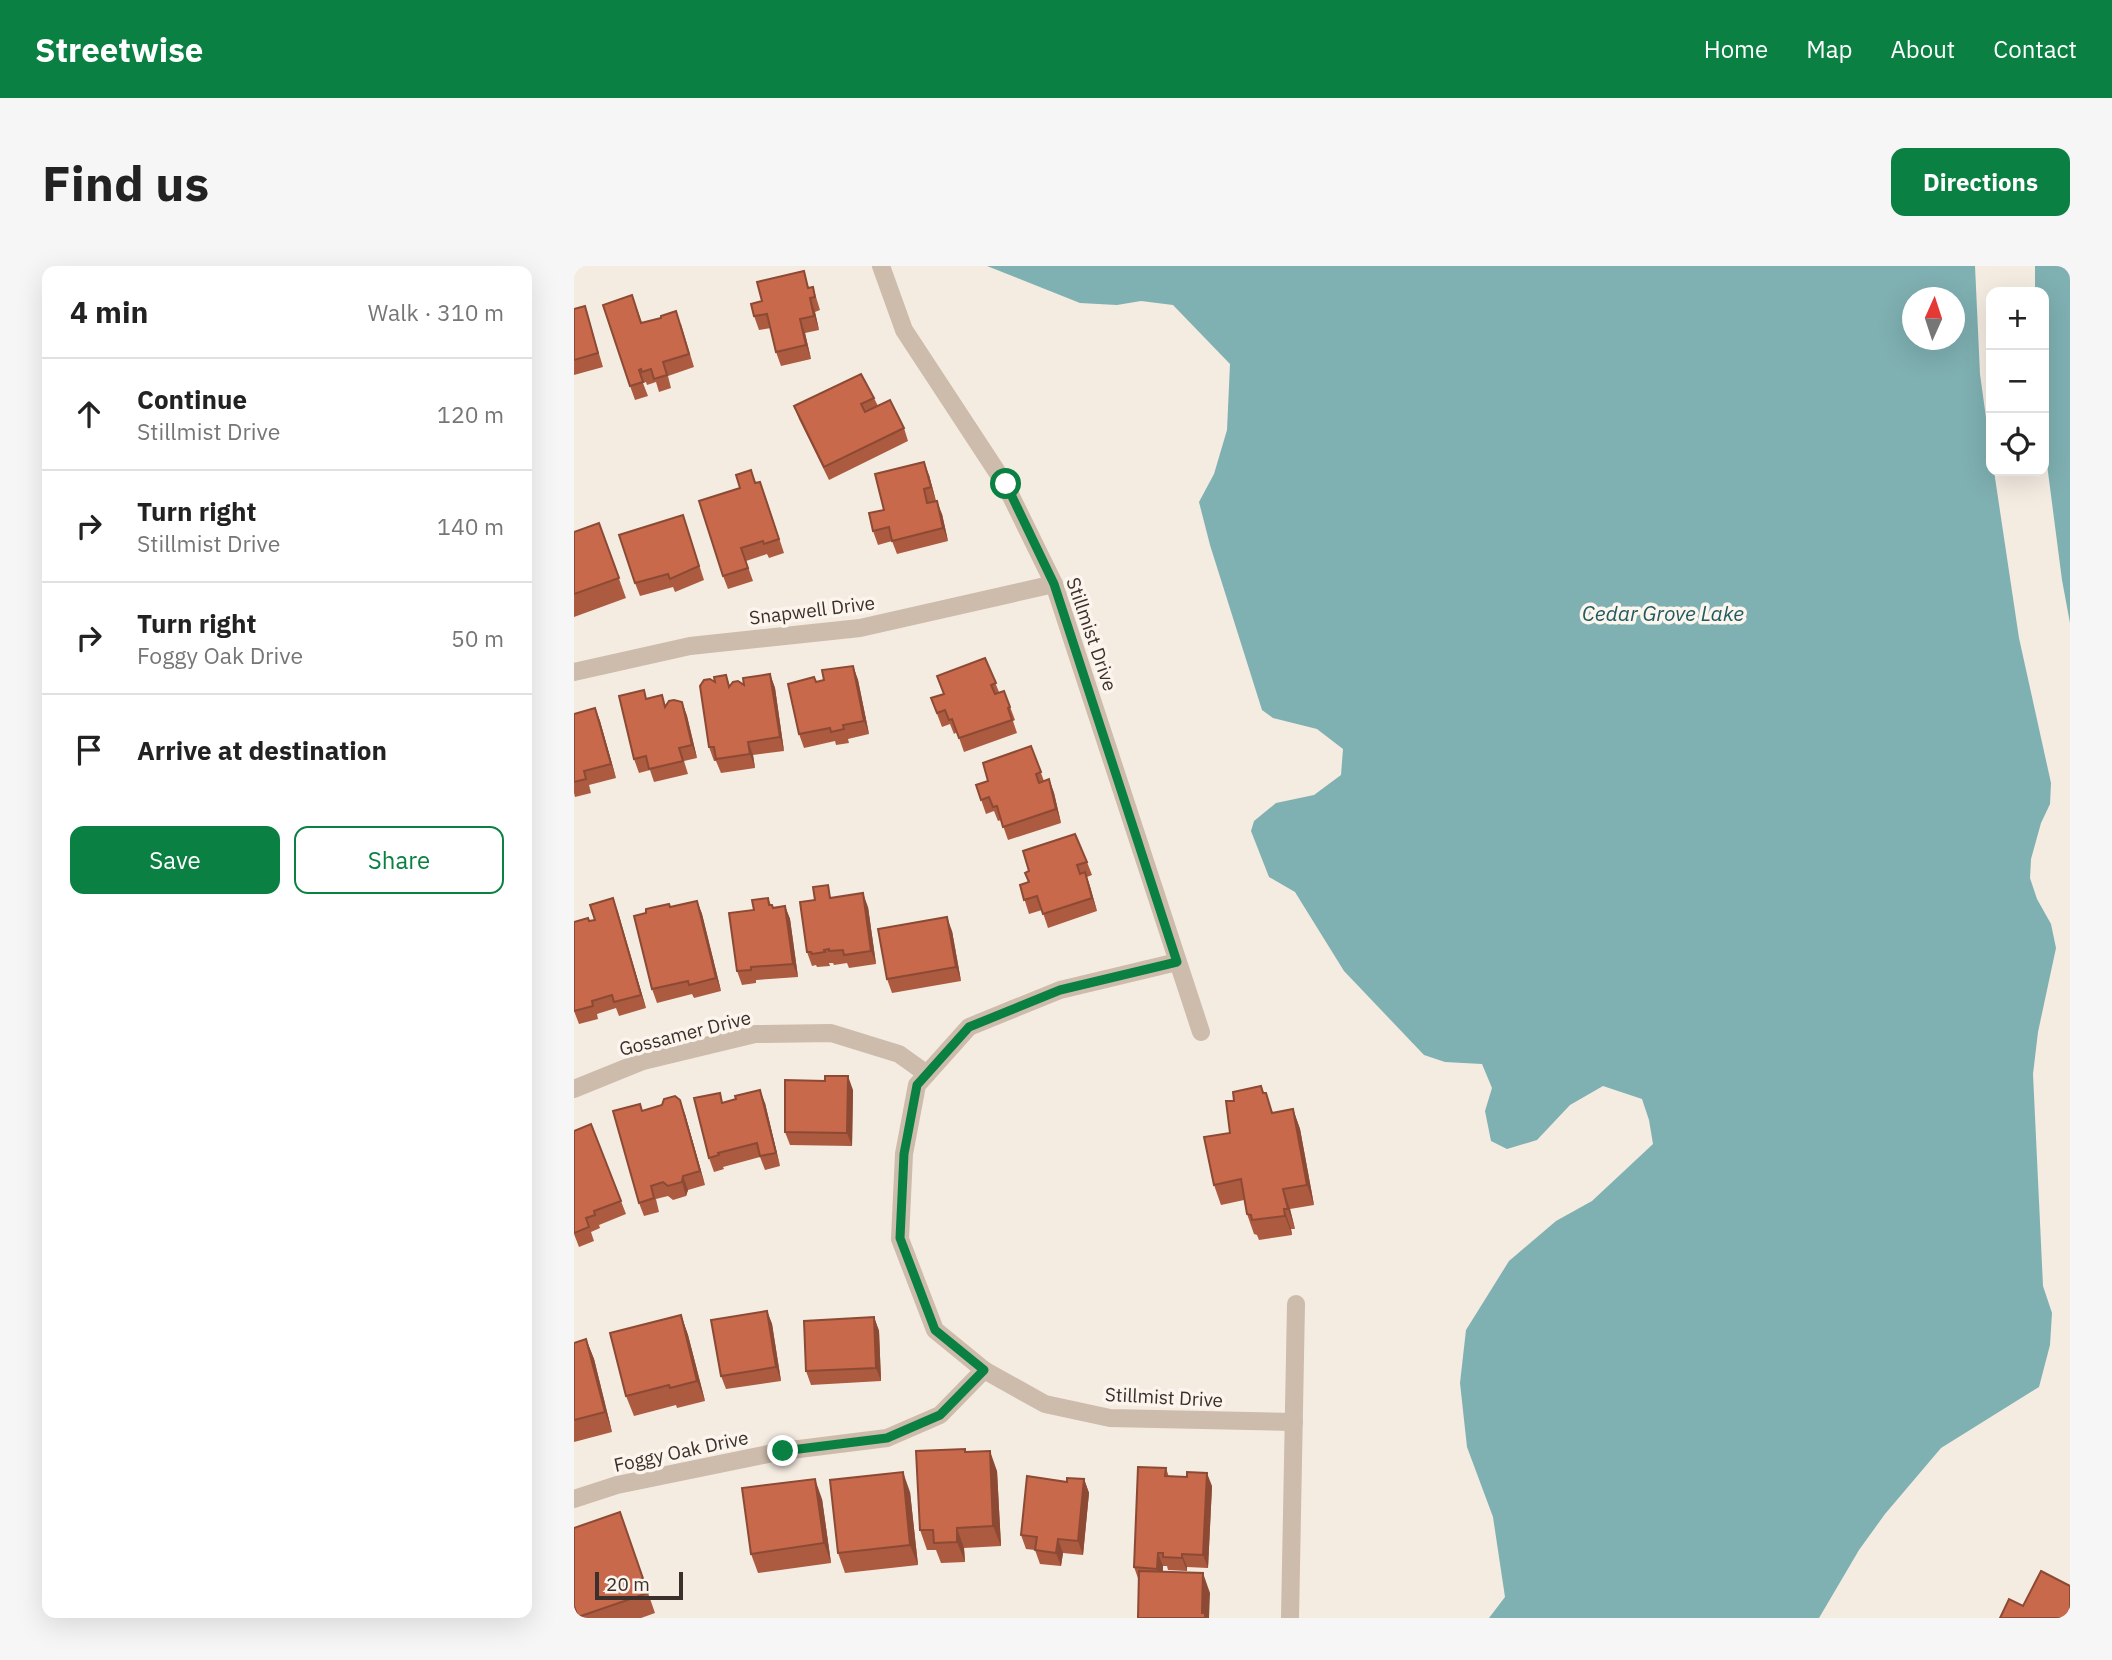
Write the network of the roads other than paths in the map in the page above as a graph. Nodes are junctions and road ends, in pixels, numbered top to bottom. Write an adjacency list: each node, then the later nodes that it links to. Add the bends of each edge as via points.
1 (881, 266): 2 (street, Stillmist Drive, via 904,330 1006,484)
2 (1054, 584): 3 (street, Snapwell Drive, via 860,628 690,646); 4 (street, Stillmist Drive)
3 (574, 672)
4 (1177, 962): 5 (street, Stillmist Drive); 6 (street, Stillmist Drive, via 1060,990 969,1027)
5 (1201, 1032)
6 (926, 1074): 7 (street, Gossamer Drive, via 899,1054 831,1033 755,1034 643,1061); 9 (street, Stillmist Drive, via 917,1085 904,1154 900,1238 935,1330)
7 (574, 1089)
8 (1296, 1304): 10 (street)
9 (984, 1370): 10 (street, Stillmist Drive, via 1045,1404 1110,1418); 11 (street, Foggy Oak Drive, via 940,1415 887,1438 783,1451 617,1485)
10 (1294, 1422): 12 (street)
11 (574, 1499)
12 (1290, 1618)

